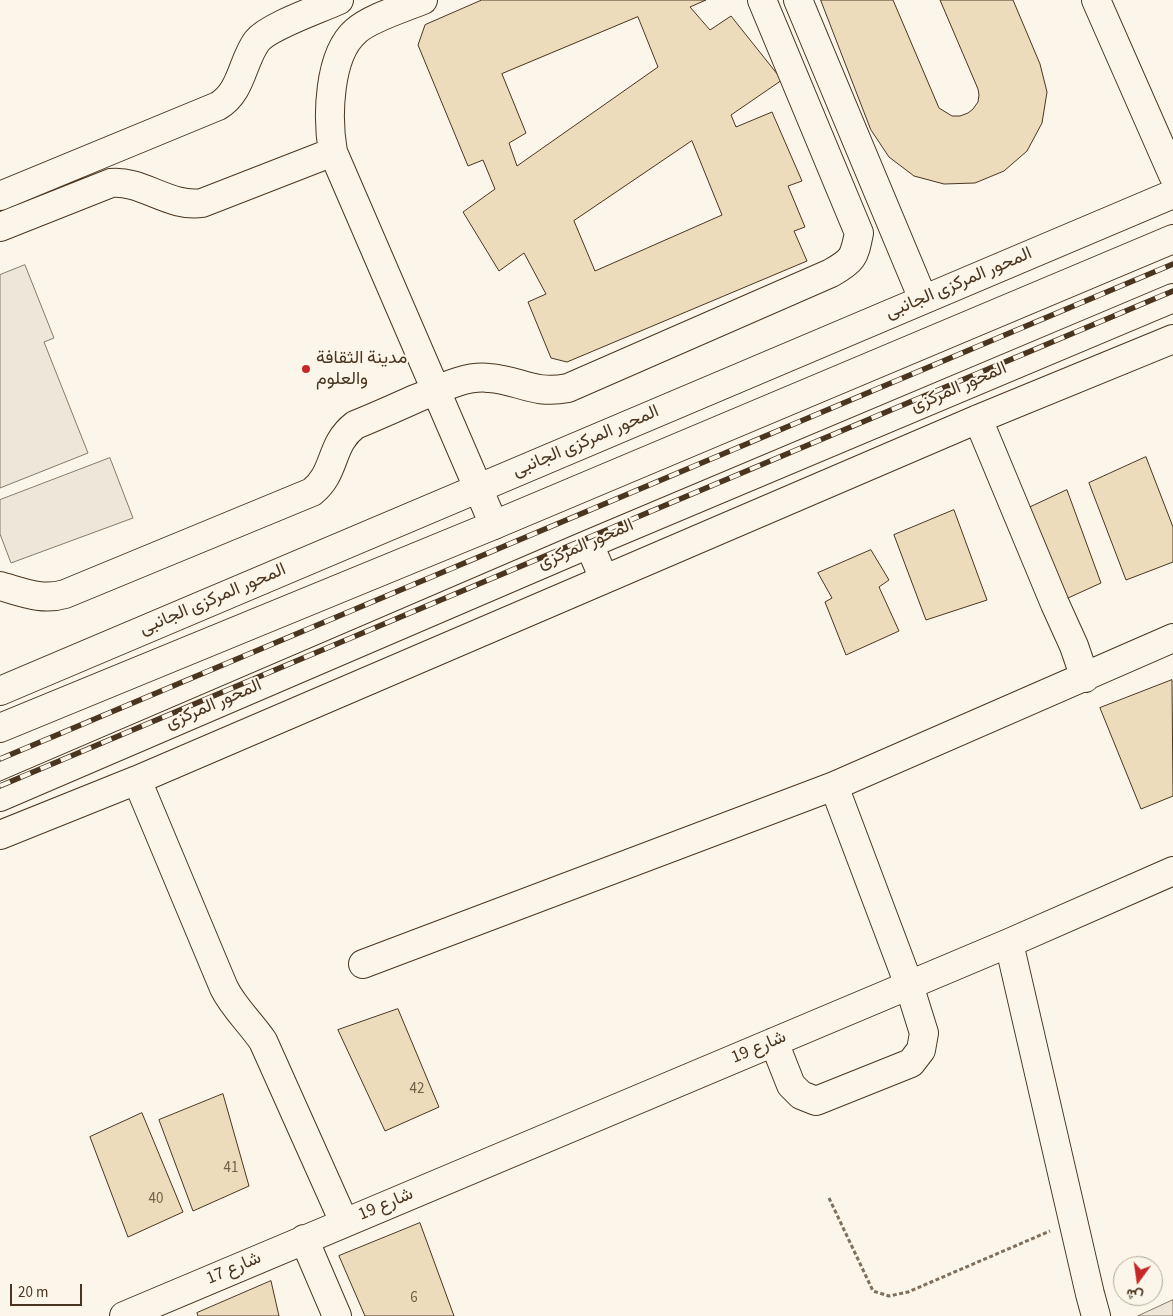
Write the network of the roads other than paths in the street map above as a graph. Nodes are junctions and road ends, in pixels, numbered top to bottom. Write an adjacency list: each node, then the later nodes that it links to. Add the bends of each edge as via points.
1 (339, 0): 9 (street, via 265,34 254,47 230,97 218,106)
2 (423, 0): 6 (street, via 365,24 355,31 341,52 330,100)
3 (762, 0): 15 (street, via 858,233 852,258 831,273 568,388 539,390 489,378 474,378)
4 (798, 0): 13 (street)
5 (1096, 0): 7 (street)
6 (333, 152): 10 (street, via 202,203 184,203 125,183 111,183); 15 (street)
7 (1173, 174)
8 (1173, 194): 13 (street, المحور المركزى الجانبى)
9 (0, 196)
10 (0, 227)
11 (1173, 239): 18 (street)
12 (1173, 298): 19 (street, المحور المركزى)
13 (923, 300): 17 (street, المحور المركزى الجانبى)
14 (1173, 339): 16 (street)
15 (436, 391): 17 (street); 21 (street, via 349,430 338,445 325,480 304,496 65,594 41,597)
16 (978, 419): 20 (street); 23 (street)
17 (478, 488): 18 (street); 24 (street, المحور المركزى الجانبى)
18 (494, 525): 25 (street)
19 (589, 544): 20 (street); 28 (street, المحور المركزى)
20 (604, 579): 26 (street)
21 (0, 586)
22 (1173, 638): 23 (street)
23 (1085, 678): 27 (street)
24 (0, 691)
25 (0, 728)
26 (137, 780): 29 (street); 35 (street, via 224,988 234,1007 263,1041)
27 (834, 786): 32 (street); 33 (street)
28 (0, 797)
29 (0, 835)
30 (1173, 871): 31 (street, شارع 19)
31 (1008, 944): 33 (street, شارع 19); 39 (street)
32 (363, 964)
33 (909, 985): 34 (street, شارع 19); 34 (street, via 924,1033 922,1050 911,1063 816,1101 801,1095 791,1085)
34 (774, 1042): 35 (street, شارع 19)
35 (344, 1222): 36 (street, شارع 17)
36 (304, 1239): 37 (street, شارع 17); 38 (street)
37 (124, 1316)
38 (337, 1316)
39 (1096, 1316)

